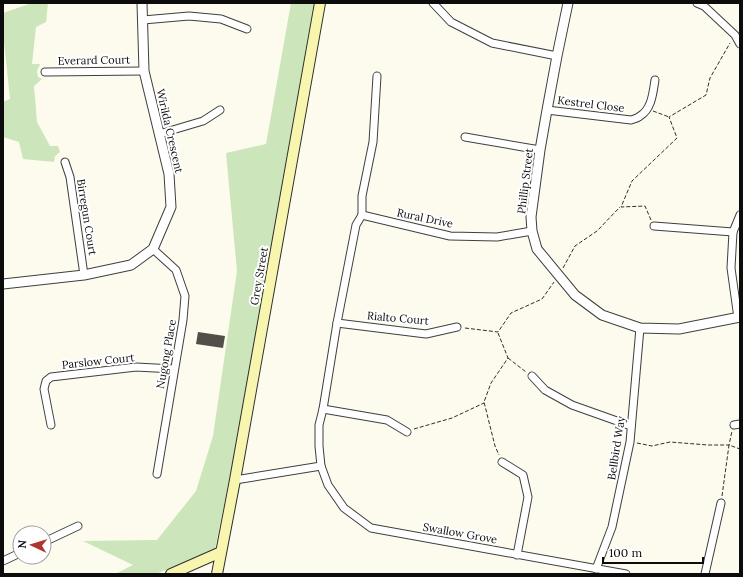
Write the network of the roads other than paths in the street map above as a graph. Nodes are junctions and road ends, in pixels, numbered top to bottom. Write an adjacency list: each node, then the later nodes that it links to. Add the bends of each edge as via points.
1 (142, 3): 6 (street, Wirilda Crescent)
2 (320, 3): 42 (main road, Grey Street)
3 (433, 3): 10 (street, via 451,22 492,43)
4 (568, 3): 10 (street, Phillip Street)
5 (697, 3): 8 (street)
6 (143, 20): 7 (street, via 189,16 221,19); 11 (street, Wirilda Crescent)
7 (247, 29)
8 (737, 33): 9 (street)
9 (740, 44)
10 (557, 56): 16 (street, Phillip Street)
11 (144, 71): 12 (street, Everard Court); 17 (street, Wirilda Crescent)
12 (45, 72)
13 (377, 76): 21 (street, via 373,142 362,196)
14 (655, 80): 16 (street, Kestrel Close, via 647,108 641,116 632,120)
15 (220, 110): 17 (street, via 203,121)
16 (547, 110): 19 (street, Phillip Street)
17 (159, 134): 26 (street, Wirilda Crescent, via 169,174 171,207)
18 (465, 137): 19 (street)
19 (540, 150): 24 (street, Phillip Street)
20 (66, 162): 27 (street, Birregun Court)
21 (362, 215): 24 (street, Rural Drive, via 450,236 497,237); 30 (street, Swallow Grove, via 356,225)
22 (740, 215): 25 (street)
23 (654, 226): 25 (street)
24 (532, 231): 32 (street, Phillip Street, via 537,249 575,295 602,315)
25 (733, 232): 29 (street, via 731,268)
26 (153, 249): 27 (street, via 131,265); 33 (street, Nugong Place, via 176,270 185,296)
27 (84, 275): 28 (street)
28 (3, 284)
29 (739, 318): 32 (street, Phillip Street, via 679,329)
30 (337, 323): 31 (street, Rialto Court, via 426,334); 35 (street, Swallow Grove)
31 (457, 327)
32 (640, 328): 37 (street, Bellbird Way)
33 (174, 369): 36 (street, Parslow Court, via 136,367 51,377 46,381 44,389); 41 (street, Nugong Place)
34 (532, 376): 37 (street, via 545,390 572,404)
35 (323, 409): 38 (street, via 387,420); 40 (street, Swallow Grove, via 319,425)
36 (51, 425)
37 (631, 426): 48 (street, Bellbird Way, via 612,527)
38 (408, 432)
39 (502, 462): 47 (street, via 523,475 528,497)
40 (321, 466): 42 (street); 47 (street, Swallow Grove, via 328,485 344,508 371,528)
41 (157, 474)
42 (235, 480): 46 (main road, Grey Street)
43 (721, 503): 52 (street)
44 (78, 526): 45 (street)
45 (52, 538)
46 (221, 552): 49 (main road); 50 (main road, Grey Street)
47 (517, 555): 48 (street, Swallow Grove)
48 (596, 569): 51 (street, Swallow Grove)
49 (171, 574)
50 (217, 574)
51 (626, 574)
52 (705, 574)

